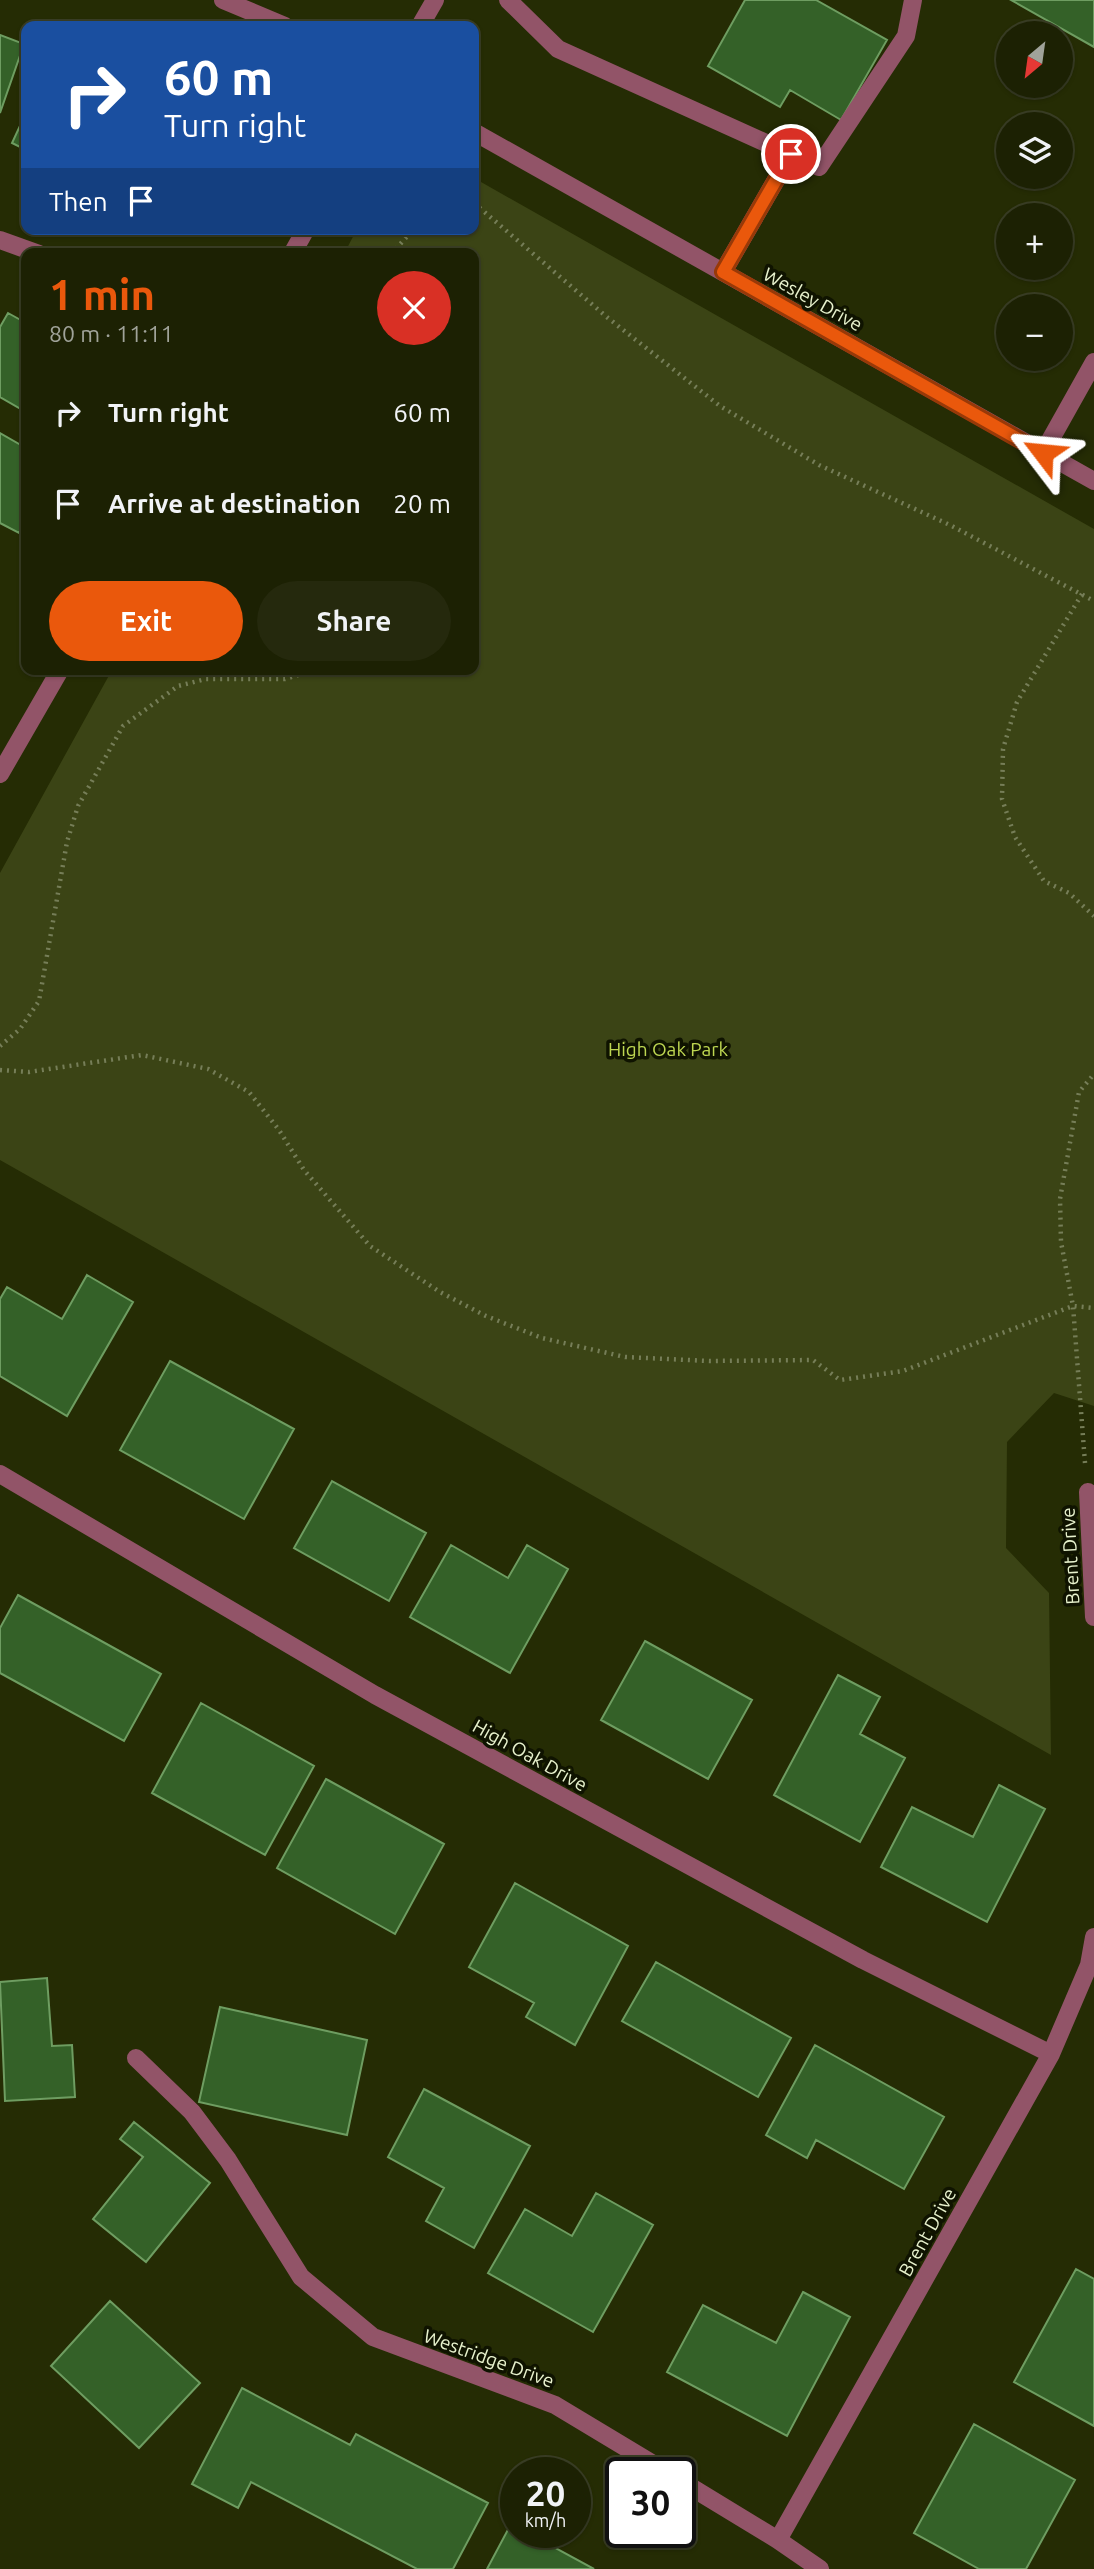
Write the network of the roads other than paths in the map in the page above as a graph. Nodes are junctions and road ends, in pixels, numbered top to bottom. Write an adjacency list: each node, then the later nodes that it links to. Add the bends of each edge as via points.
1 (223, 0): 5 (street)
2 (435, 0): 6 (street)
3 (508, 0): 8 (street, via 558,49)
4 (913, 0): 8 (street, via 906,36 819,167)
5 (273, 21)
6 (423, 21)
7 (479, 135): 11 (street, Wesley Drive)
8 (791, 154): 11 (street)
9 (0, 240): 10 (street)
10 (22, 248)
11 (723, 272): 13 (street, Wesley Drive)
12 (1094, 362): 13 (street)
13 (1043, 453): 14 (street, Wesley Drive)
14 (1094, 481)
15 (57, 675): 16 (street)
16 (0, 774)
17 (0, 1474): 21 (street, High Oak Drive, via 375,1695 863,1960)
18 (1088, 1492): 19 (street, Brent Drive)
19 (1094, 1617)
20 (1094, 1937): 21 (street, Brent Drive, via 1089,1965)
21 (1051, 2054): 25 (street, Brent Drive)
22 (136, 2058): 23 (street, Westridge Drive, via 192,2112 228,2160 301,2277 373,2337 555,2404)
23 (642, 2457)
24 (696, 2490): 25 (street)
25 (778, 2540): 26 (street)
26 (820, 2569)

